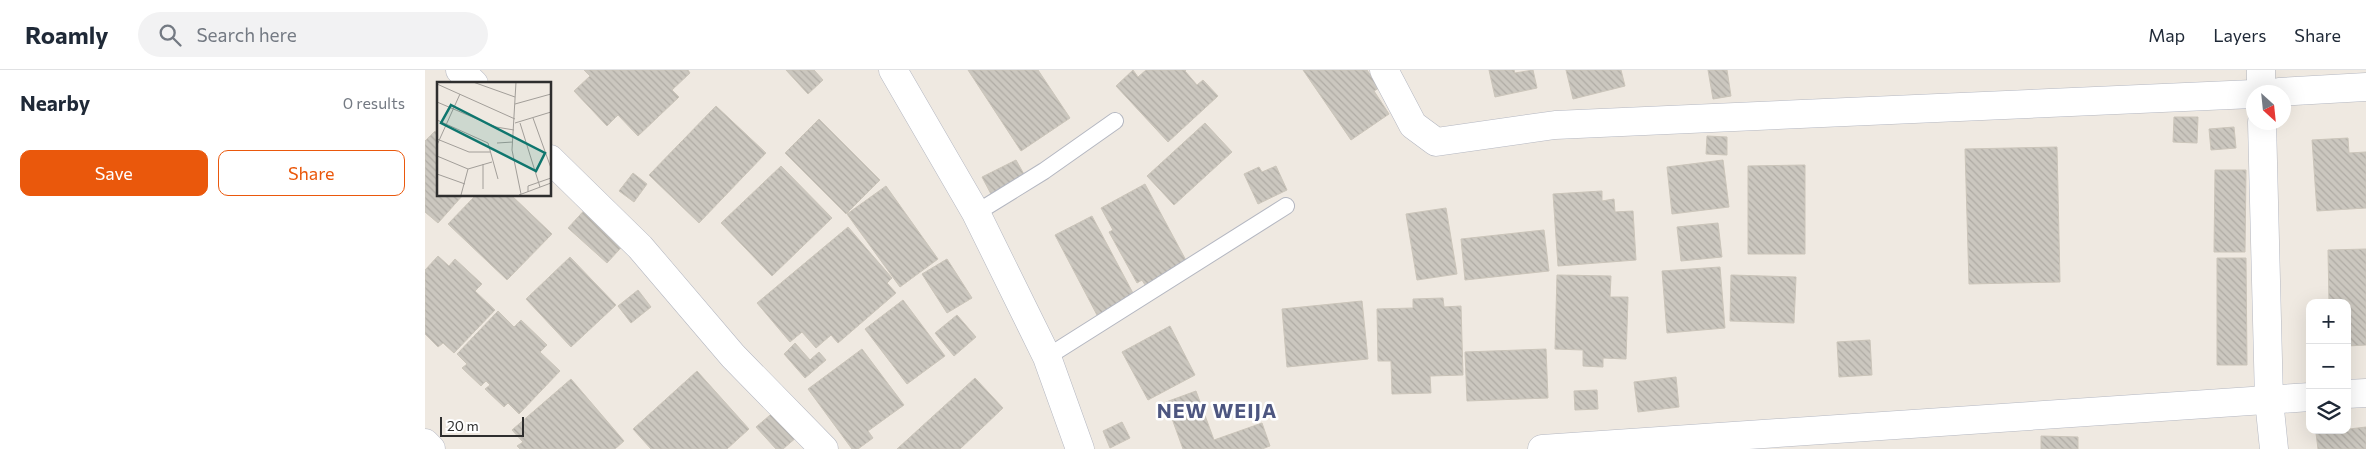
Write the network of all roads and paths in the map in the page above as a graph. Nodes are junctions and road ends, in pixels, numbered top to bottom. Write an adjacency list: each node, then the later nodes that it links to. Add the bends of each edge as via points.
1 (460, 70): 5 (street)
2 (893, 70): 14 (street)
3 (1384, 70): 9 (street, via 1413,125 1436,142 1555,125)
4 (2261, 70): 6 (street)
5 (472, 82)
6 (2261, 85)
7 (2366, 87): 8 (street)
8 (2291, 91)
9 (2246, 94)
10 (1115, 121): 14 (lane)
11 (2262, 130): 19 (street)
12 (551, 160): 22 (street, via 640,248 733,356)
13 (1286, 206): 15 (lane)
14 (976, 213): 15 (street)
15 (1047, 357): 23 (street)
16 (2366, 393): 17 (street)
17 (2351, 394)
18 (2306, 397): 19 (street)
19 (2269, 400): 24 (street); 25 (street)
20 (425, 443): 21 (street)
21 (431, 449)
22 (824, 449)
23 (1080, 449)
24 (1543, 449)
25 (2274, 449)

